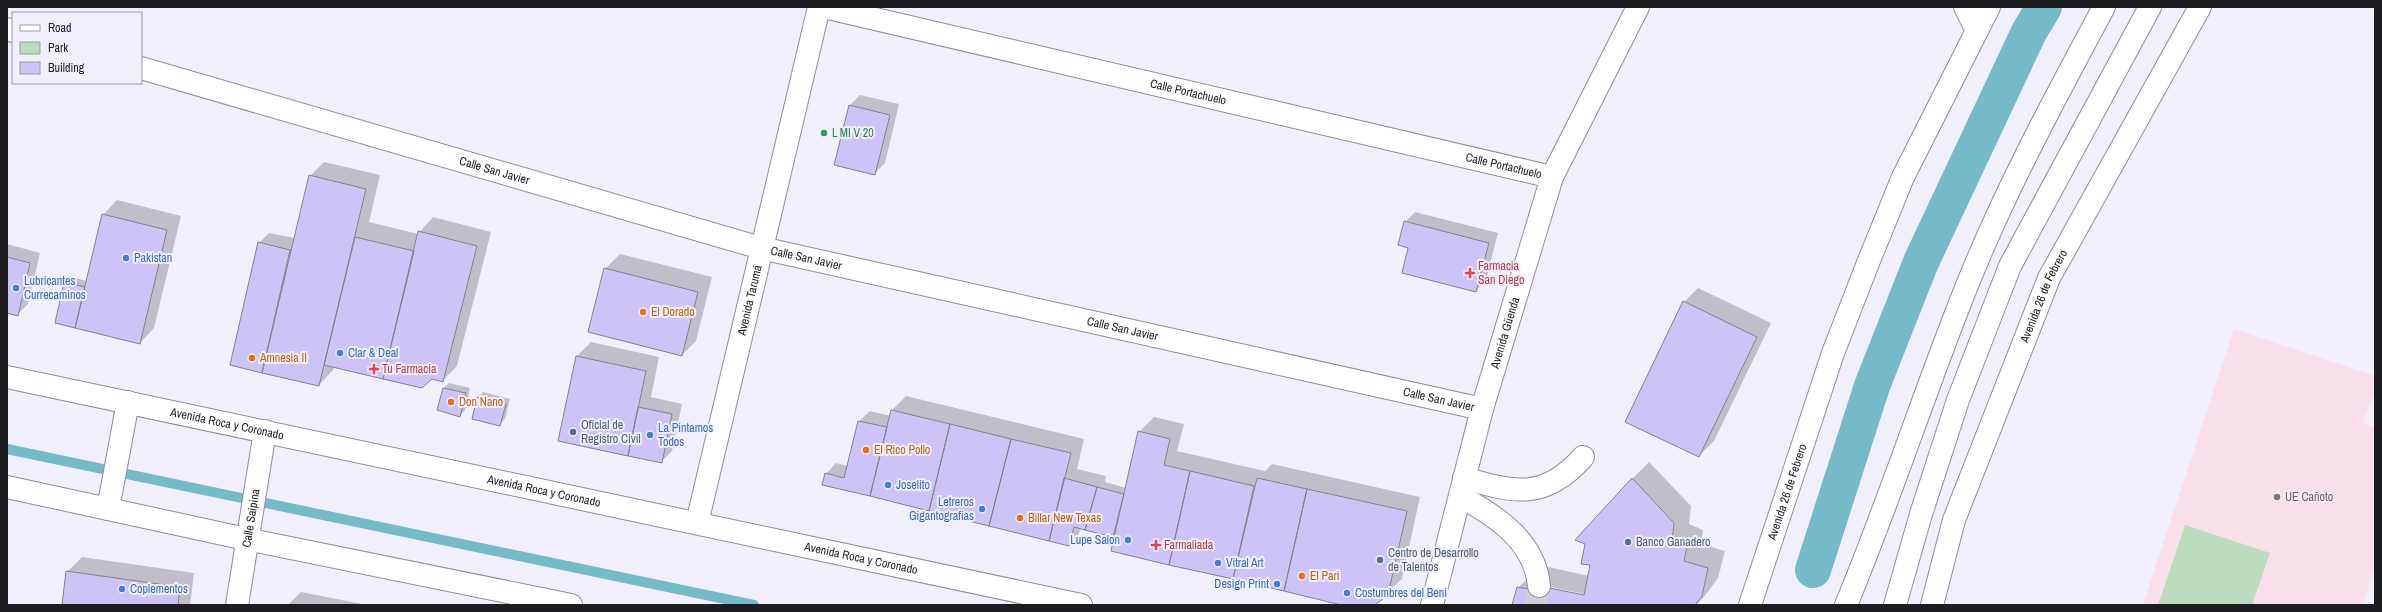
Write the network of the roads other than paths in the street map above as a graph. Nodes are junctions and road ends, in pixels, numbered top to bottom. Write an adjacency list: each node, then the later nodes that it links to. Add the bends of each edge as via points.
1 (819, 7): 12 (main road, Avenida Tarumá)
2 (824, 7): 11 (main road, Calle Portachuelo)
3 (1638, 7): 11 (main road, Avenida Güenda)
4 (1965, 7): 9 (main road)
5 (1989, 7): 9 (main road, Avenida 26 de Febrero)
6 (2104, 7): 30 (main road, via 2026,159 1974,271 1881,521)
7 (2150, 7): 31 (main road, via 2010,266 1958,400)
8 (2200, 7): 32 (main road, Avenida 26 de Febrero, via 2050,278 1954,520)
9 (1976, 29): 25 (main road, Avenida 26 de Febrero, via 1903,178 1852,304 1833,353)
10 (142, 68): 12 (main road, Calle San Javier)
11 (1552, 177): 15 (main road, Avenida Güenda)
12 (761, 248): 15 (main road, Calle San Javier); 21 (main road, Avenida Tarumá)
13 (7, 377): 14 (main road, Avenida Roca y Coronado)
14 (128, 402): 16 (main road, Avenida Roca y Coronado); 20 (main road)
15 (1482, 409): 19 (main road, Avenida Güenda)
16 (265, 431): 21 (main road, Avenida Roca y Coronado); 22 (main road, Calle Saipina)
17 (1583, 457): 19 (main road, via 1570,472 1544,487 1522,490)
18 (7, 487): 20 (main road)
19 (1462, 487): 23 (main road, via 1526,546 1538,569); 29 (main road, Avenida Güenda)
20 (109, 502): 22 (main road)
21 (697, 523): 28 (main road, Avenida Roca y Coronado)
22 (248, 532): 24 (main road); 26 (main road, Calle Saipina)
23 (1539, 586)
24 (530, 601): 27 (main road)
25 (1750, 603)
26 (237, 605)
27 (571, 605)
28 (1081, 605)
29 (1432, 605)
30 (1846, 605)
31 (1895, 605)
32 (1932, 605)

